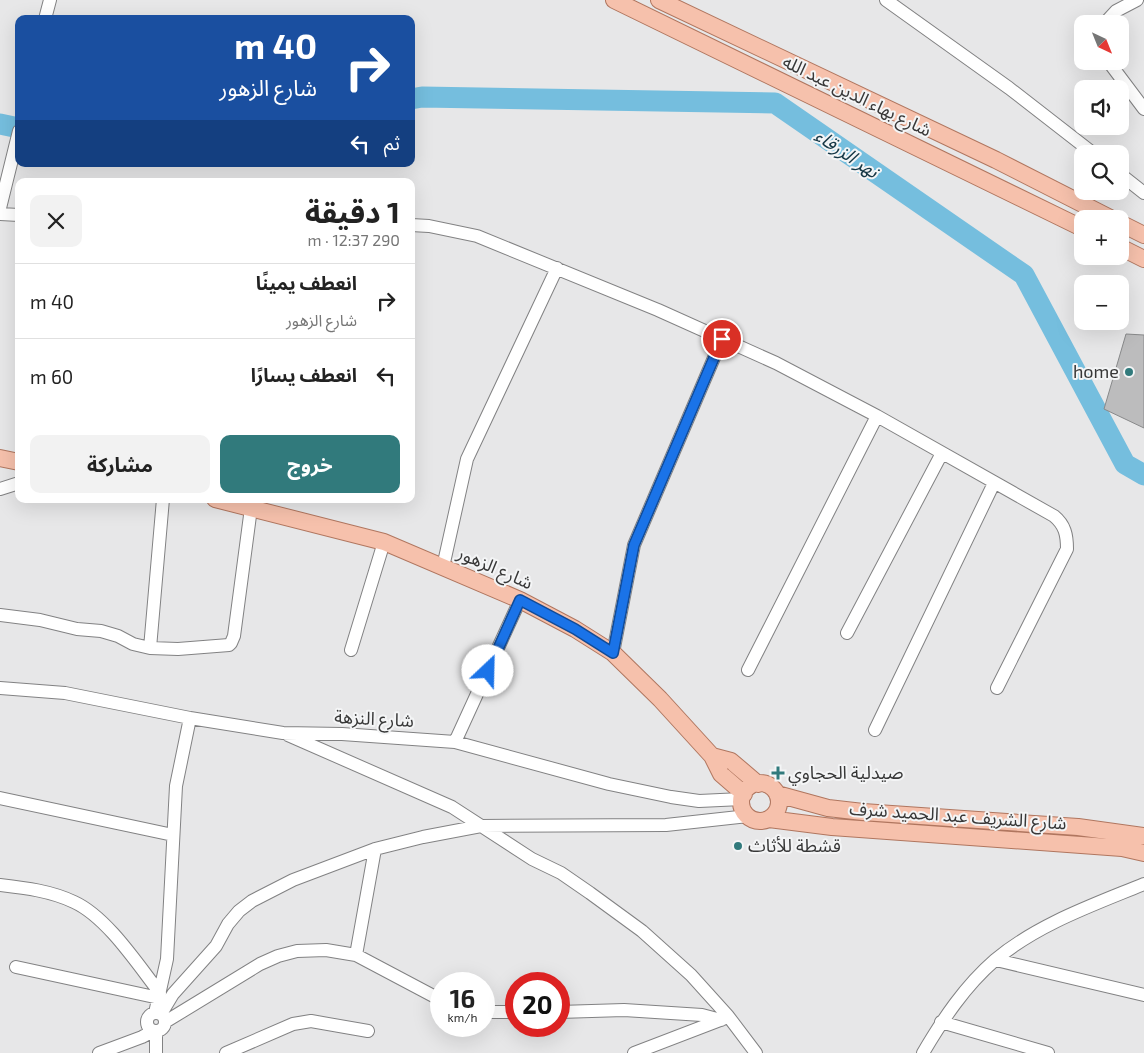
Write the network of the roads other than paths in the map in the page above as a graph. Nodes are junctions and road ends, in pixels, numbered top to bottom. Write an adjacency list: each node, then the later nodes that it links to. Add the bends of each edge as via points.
1 (50, 0): 6 (street)
2 (614, 0): 18 (main road, شارع بهاء الدين عبد الله)
3 (658, 0): 15 (main road, شارع بهاء الدين عبد الله)
4 (886, 0): 10 (street)
5 (1137, 0): 7 (street)
6 (47, 15)
7 (1112, 15)
8 (1115, 70): 9 (street)
9 (1144, 109)
10 (1082, 145)
11 (15, 146): 14 (street)
12 (1129, 181): 13 (street)
13 (1144, 193)
14 (1, 204)
15 (1094, 210)
16 (0, 214): 17 (street)
17 (15, 215)
18 (1074, 224)
19 (415, 225): 24 (street, via 477,236)
20 (1129, 228): 21 (main road)
21 (1144, 235)
22 (1129, 252): 23 (main road)
23 (1144, 259)
24 (557, 268): 25 (street); 37 (street, via 467,459)
25 (722, 339): 26 (street, via 776,363); 43 (street, via 634,545)
26 (877, 416): 27 (street); 44 (street)
27 (942, 453): 30 (street); 40 (street)
28 (0, 458): 29 (main road)
29 (15, 461)
30 (994, 483): 46 (street, via 1054,516 1062,523 1067,539 1067,549); 48 (street)
31 (15, 484): 32 (street)
32 (0, 489)
33 (163, 503): 41 (street)
34 (230, 503): 35 (main road, شارع الزهور)
35 (251, 508): 36 (main road, شارع الزهور); 41 (street, via 231,643 178,649)
36 (384, 542): 37 (main road, شارع الزهور); 42 (street)
37 (443, 567): 38 (main road, شارع الزهور)
38 (520, 600): 43 (main road, شارع الزهور); 50 (street)
39 (0, 614): 41 (street, via 101,631)
40 (847, 633)
41 (150, 648)
42 (351, 650)
43 (613, 653): 51 (main road, شارع الزهور)
44 (748, 670)
45 (0, 688): 47 (street, شارع النزهة, via 65,693)
46 (997, 688)
47 (190, 718): 49 (street, شارع النزهة); 59 (street, via 176,786)
48 (875, 730)
49 (283, 733): 50 (street, شارع النزهة); 58 (street, via 452,807)
50 (455, 742): 54 (street, شارع النزهة, via 609,784 672,797 699,801)
51 (712, 756): 52 (main road, شارع الزهور, via 731,761); 54 (main road, شارع الزهور, via 721,774)
52 (758, 784): 53 (main road, via 769,786); 54 (main road, via 747,789)
53 (777, 794): 57 (main road, via 779,805); 60 (main road, شارع الشريف عبد الحميد شرف, via 828,808 1078,827)
54 (743, 796): 56 (main road, via 742,805)
55 (0, 798): 59 (street)
56 (748, 816): 57 (main road, via 758,821); 58 (street, via 666,825)
57 (769, 819): 62 (main road, شارع الشريف عبد الحميد شرف, via 832,827)
58 (481, 826): 63 (street); 75 (street, via 561,873 642,931 691,975)
59 (173, 835): 72 (street, via 167,959)
60 (1144, 836)
61 (1144, 844): 62 (main road)
62 (1122, 848): 64 (main road, شارع الشريف عبد الحميد شرف)
63 (375, 849): 67 (street); 74 (street, via 293,880 239,911 216,946 172,994)
64 (1144, 853)
65 (1144, 884): 68 (street, via 1065,917)
66 (0, 885): 72 (street, via 44,891 76,902 102,921)
67 (356, 955): 70 (street); 74 (street, via 326,950 278,956)
68 (996, 960): 71 (street); 76 (street)
69 (16, 967): 72 (street)
70 (430, 994)
71 (1144, 995)
72 (160, 996): 74 (street)
73 (570, 1012): 75 (street, via 624,1010)
74 (160, 1016): 77 (street, via 149,1016 148,1027)
75 (724, 1018): 82 (street); 83 (street)
76 (941, 1022): 84 (street); 85 (street)
77 (154, 1031): 79 (street); 80 (street)
78 (368, 1031): 81 (street, via 312,1020 294,1024)
79 (99, 1053)
80 (156, 1053)
81 (226, 1053)
82 (634, 1053)
83 (756, 1053)
84 (923, 1053)
85 (1048, 1053)

